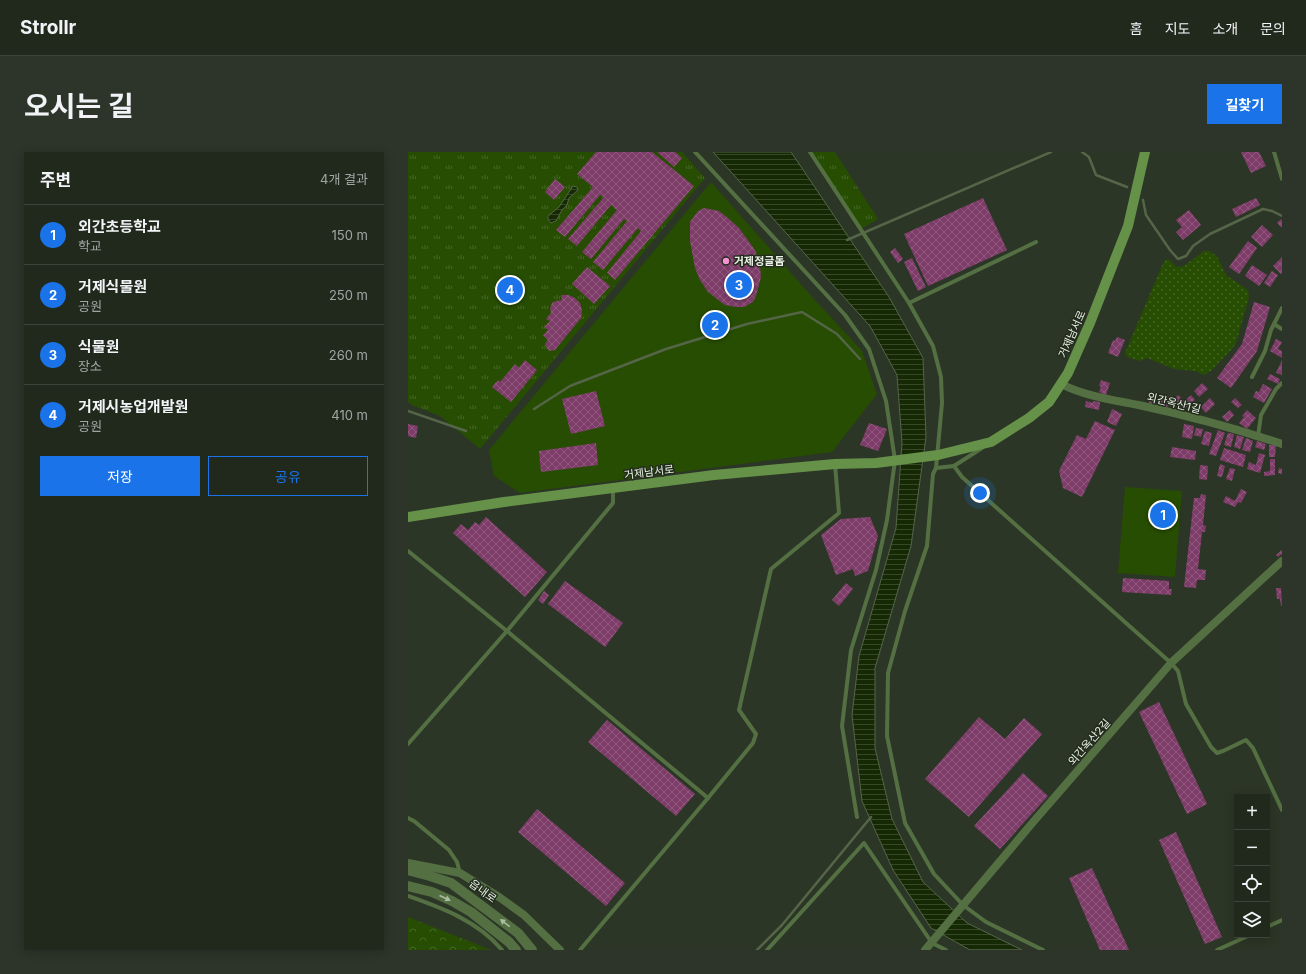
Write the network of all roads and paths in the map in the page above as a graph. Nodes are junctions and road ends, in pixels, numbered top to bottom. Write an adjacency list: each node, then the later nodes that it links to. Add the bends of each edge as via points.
1 (695, 152): 18 (lane, via 845,315 869,349 886,401)
2 (810, 152): 7 (lane)
3 (1145, 152): 13 (main road, 거제남서로, via 1128,226 1090,323)
4 (1274, 152): 5 (lane)
5 (1282, 179)
6 (1036, 242): 7 (lane)
7 (909, 303): 17 (lane, via 933,346 941,377)
8 (1282, 308): 9 (lane)
9 (1274, 324): 10 (lane); 11 (lane, via 1265,351)
10 (1282, 329)
11 (1252, 377)
12 (1282, 383): 14 (lane, via 1261,415)
13 (1061, 384): 14 (street, 외간옥산1길, via 1083,393); 15 (main road, 거제남서로, via 1049,402)
14 (1258, 436): 16 (street, 외간옥산1길)
15 (991, 442): 17 (main road, 거제남서로); 20 (lane)
16 (1282, 444)
17 (938, 455): 18 (main road, 거제남서로); 21 (lane)
18 (895, 460): 19 (main road, 거제남서로); 31 (lane, via 887,520 876,570 851,650 842,726)
19 (835, 464): 22 (main road, 거제남서로); 29 (lane, via 839,513 771,569 739,710 756,734 753,743)
20 (954, 466): 21 (lane); 27 (lane, via 962,478)
21 (936, 468): 38 (lane, via 933,474 927,546 888,673 887,736 905,823 934,874)
22 (613, 489): 23 (main road, 거제남서로); 26 (lane, via 613,503)
23 (408, 517)
24 (408, 551): 26 (lane)
25 (1282, 561): 27 (street, 외간옥산2길)
26 (507, 631): 28 (lane); 29 (lane)
27 (1171, 663): 30 (lane, via 1178,671 1186,704 1211,747 1217,753 1246,740 1253,748); 38 (street, 외간옥산2길)
28 (408, 744)
29 (708, 798): 47 (lane)
30 (1282, 810)
31 (857, 817)
32 (408, 818): 35 (lane, via 449,850 457,862)
33 (408, 863): 35 (street)
34 (408, 870): 45 (street, 읍내로, one-way to 34, via 518,933 451,883)
35 (460, 873): 46 (street, via 499,896 524,915)
36 (408, 886): 44 (street, one-way to 44, via 432,892 471,912)
37 (408, 896): 43 (lane, via 439,907 470,923)
38 (963, 905): 42 (street, 외간옥산2길); 51 (lane, via 986,922)
39 (1282, 920): 40 (lane)
40 (1270, 926)
41 (1243, 938): 52 (lane)
42 (932, 943): 48 (lane, via 864,843); 49 (street, 외간옥산2길); 50 (lane)
43 (502, 950)
44 (516, 950)
45 (532, 950)
46 (560, 950)
47 (580, 950)
48 (767, 950)
49 (925, 950)
50 (946, 950)
51 (1043, 950)
52 (1217, 950)

